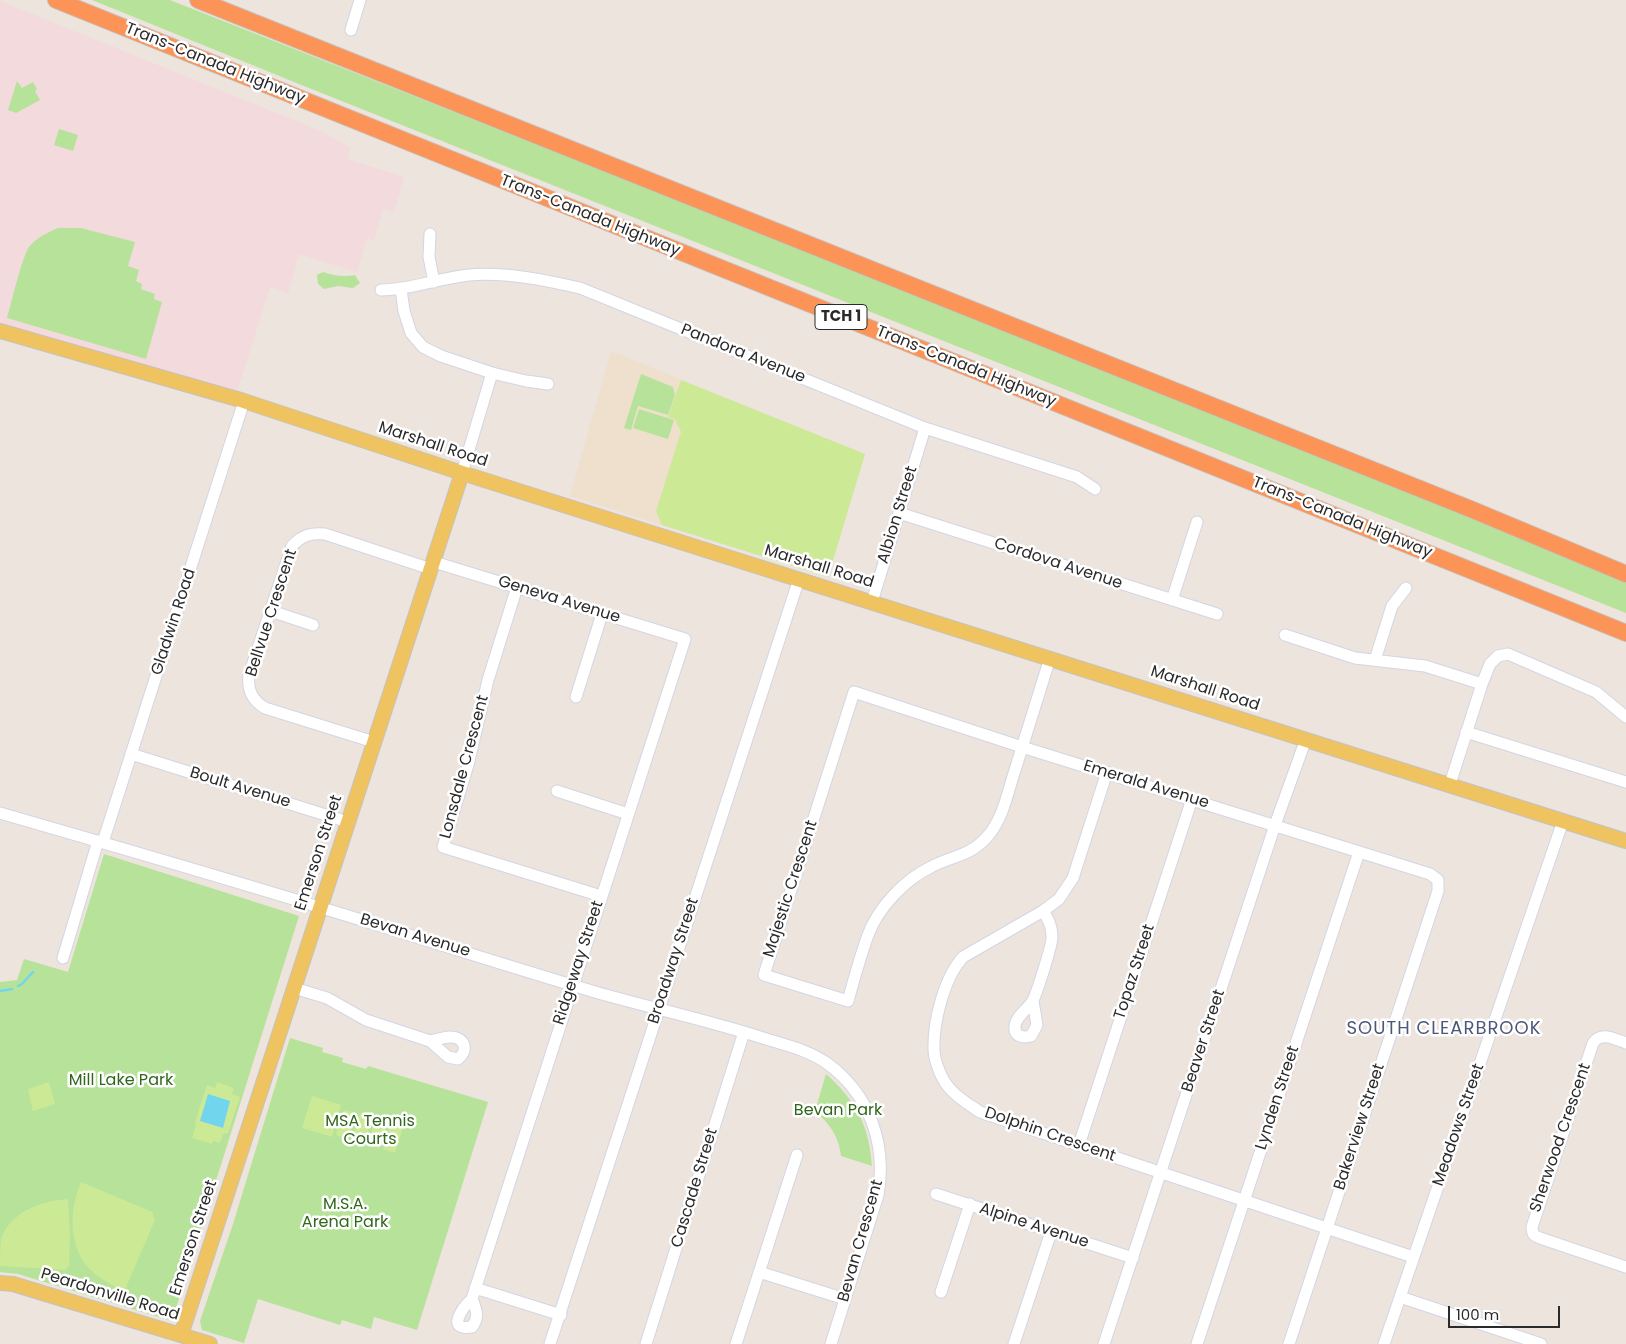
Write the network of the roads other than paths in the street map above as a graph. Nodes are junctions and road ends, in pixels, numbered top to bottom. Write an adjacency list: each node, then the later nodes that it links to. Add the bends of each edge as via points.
1 (56, 0): 31 (highway, Trans-Canada Highway / TCH 1)
2 (198, 0): 16 (highway)
3 (360, 0): 4 (street)
4 (351, 30)
5 (430, 234): 6 (street, via 429,257)
6 (434, 282): 7 (street, Pandora Avenue); 13 (street, Pandora Avenue, via 468,275 492,275 544,280 580,288)
7 (401, 289): 8 (street, Pandora Avenue); 10 (street, via 411,333 423,347)
8 (381, 290)
9 (0, 331): 12 (main road, Marshall Road)
10 (492, 372): 11 (street); 14 (street, Emerson Street)
11 (548, 384)
12 (244, 401): 14 (main road, Marshall Road); 44 (street, Gladwin Road)
13 (925, 428): 15 (street, Pandora Avenue, via 1077,477); 17 (street, Albion Street)
14 (462, 473): 19 (main road, Emerson Street); 22 (main road, Marshall Road)
15 (1095, 489)
16 (1473, 510): 20 (highway); 21 (highway)
17 (899, 513): 25 (street, Cordova Avenue); 26 (street, Albion Street)
18 (1197, 522): 25 (street)
19 (433, 565): 23 (street, Geneva Avenue); 27 (street, Bellvue Crescent, via 314,533 292,546); 42 (main road, Emerson Street)
20 (1626, 568)
21 (1626, 574)
22 (798, 579): 26 (main road, Marshall Road); 66 (street, Broadway Street)
23 (517, 587): 28 (street, Geneva Avenue); 59 (street, Lonsdale Crescent, via 443,847)
24 (1406, 588): 35 (street, via 1392,606)
25 (1172, 600): 29 (street, Cordova Avenue)
26 (872, 602): 34 (main road, Marshall Road)
27 (271, 611): 30 (street); 42 (street, Bellvue Crescent, via 249,675 248,684 256,702 265,708)
28 (602, 614): 33 (street, Geneva Avenue); 38 (street)
29 (1218, 614)
30 (313, 626)
31 (1626, 633)
32 (1285, 635): 35 (street, via 1355,658)
33 (685, 639): 51 (street, Ridgeway Street)
34 (1050, 658): 41 (main road, Marshall Road); 43 (street, Majestic Crescent)
35 (1375, 660): 36 (street, via 1425,666)
36 (1482, 684): 39 (street, via 1490,664 1498,656 1508,654 1596,692); 40 (street)
37 (854, 692): 43 (street, Emerald Avenue); 43 (street, Majestic Crescent, via 764,975 848,1001 868,934 885,904 931,866 969,853 988,836 1000,817)
38 (576, 697)
39 (1626, 717)
40 (1466, 732): 46 (street); 47 (street)
41 (1306, 739): 47 (main road, Marshall Road); 54 (street, Beaver Street)
42 (374, 742): 53 (main road, Emerson Street)
43 (1022, 747): 45 (street, Emerald Avenue)
44 (131, 754): 53 (street, Boult Avenue); 56 (street, Gladwin Road)
45 (1107, 772): 49 (street, Emerald Avenue); 61 (street, Dolphin Crescent, via 1073,878 1059,899)
46 (1626, 782)
47 (1450, 784): 52 (main road, Marshall Road)
48 (557, 791): 51 (street)
49 (1192, 799): 54 (street, Emerald Avenue); 71 (street, Topaz Street)
50 (0, 813): 56 (street, Bevan Avenue)
51 (628, 814): 59 (street, Ridgeway Street)
52 (1563, 820): 55 (main road, Marshall Road); 79 (street, Meadows Street)
53 (348, 822): 60 (main road, Emerson Street)
54 (1275, 825): 57 (street, Emerald Avenue); 73 (street, Beaver Street)
55 (1626, 841)
56 (101, 842): 60 (street, Bevan Avenue); 62 (street, Gladwin Road)
57 (1359, 852): 58 (street, Emerald Avenue, via 1430,874); 75 (street, Lynden Street)
58 (1438, 880): 77 (street, Bakerview Street, via 1438,891)
59 (601, 896): 63 (street, Ridgeway Street)
60 (320, 907): 63 (street, Bevan Avenue); 64 (main road, Emerson Street)
61 (1043, 911): 65 (street, via 1050,924 1052,938); 71 (street, Dolphin Crescent, via 983,944 956,965 935,1023 934,1052 943,1080 959,1098 980,1112)
62 (63, 958)
63 (572, 985): 66 (street, Bevan Avenue); 87 (street, Ridgeway Street, via 473,1293)
64 (294, 988): 68 (street, via 327,998 366,1020); 88 (main road, Emerson Street)
65 (1033, 1001)
66 (658, 1009): 67 (street, Bevan Avenue); 87 (street, Broadway Street)
67 (744, 1032): 70 (street, Bevan Avenue, via 803,1050); 91 (street, Cascade Street)
68 (430, 1041)
69 (1626, 1043): 81 (street, Sherwood Crescent, via 1605,1036 1593,1043 1532,1232 1540,1238)
70 (827, 1064): 86 (street, Bevan Crescent, via 861,1097 872,1119 881,1169 878,1195)
71 (1079, 1145): 73 (street, Dolphin Crescent)
72 (797, 1155): 82 (street)
73 (1161, 1173): 75 (street, Dolphin Crescent); 80 (street, Beaver Street)
74 (936, 1194): 76 (street, Alpine Avenue)
75 (1244, 1201): 77 (street, Dolphin Crescent); 96 (street, Lynden Street)
76 (970, 1204): 78 (street, Alpine Avenue); 84 (street)
77 (1327, 1228): 79 (street, Dolphin Crescent); 97 (street, Bakerview Street)
78 (1051, 1232): 80 (street, Alpine Avenue); 94 (street)
79 (1413, 1257): 85 (street, Meadows Street)
80 (1132, 1258): 95 (street, Beaver Street)
81 (1626, 1267)
82 (759, 1272): 86 (street); 92 (street)
83 (0, 1283): 88 (main road, Peardonville Road, via 13,1284)
84 (941, 1292)
85 (1400, 1297): 98 (street, Meadows Street); 99 (street)
86 (845, 1299): 93 (street, Bevan Crescent)
87 (561, 1315): 90 (street, Broadway Street)
88 (180, 1340): 89 (main road, Peardonville Road)
89 (210, 1344)
90 (550, 1344)
91 (646, 1344)
92 (736, 1344)
93 (831, 1344)
94 (1014, 1344)
95 (1104, 1344)
96 (1197, 1344)
97 (1289, 1344)
98 (1384, 1344)
99 (1541, 1344)

